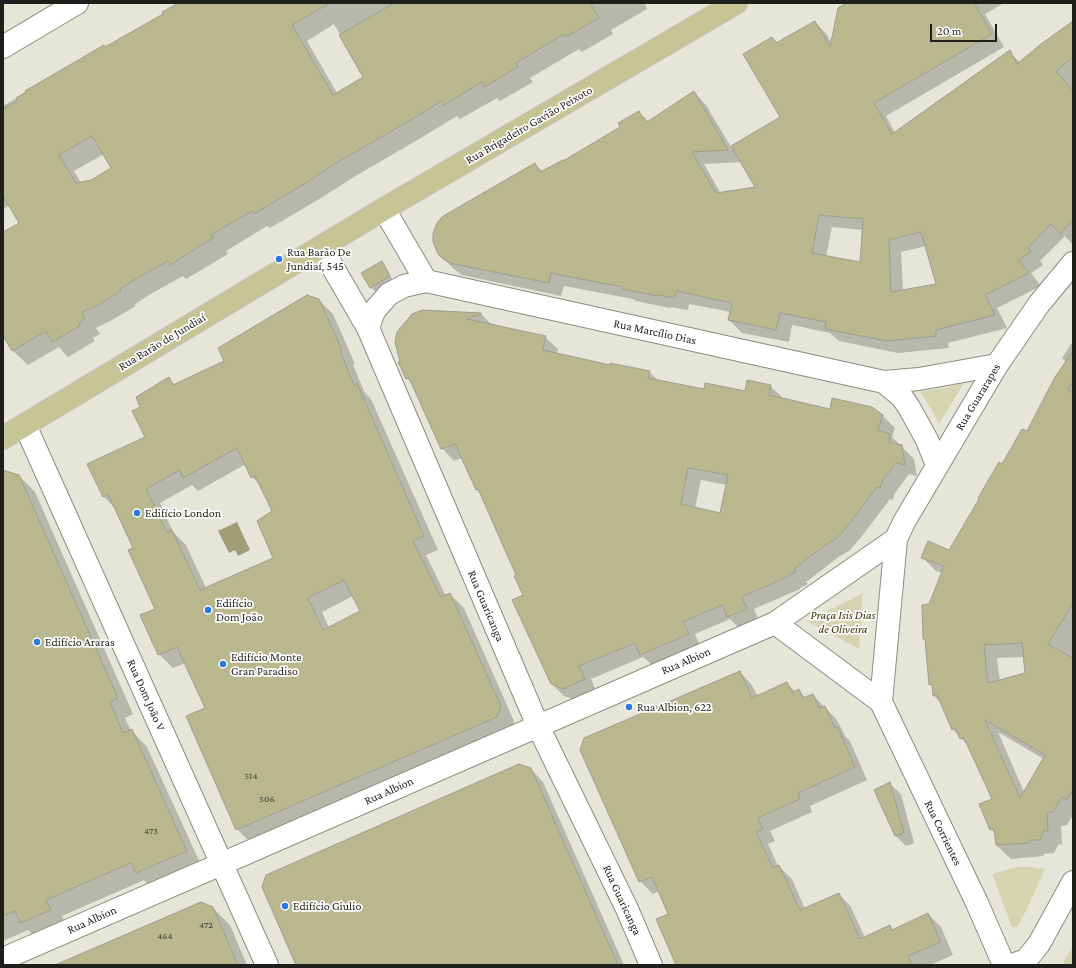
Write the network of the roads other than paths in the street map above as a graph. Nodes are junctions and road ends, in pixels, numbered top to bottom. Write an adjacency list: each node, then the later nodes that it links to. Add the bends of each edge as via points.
1 (77, 3): 3 (street)
2 (736, 3): 4 (main road, Rua Brigadeiro Gavião Peixoto)
3 (3, 47)
4 (384, 209): 5 (main road, Rua Brigadeiro Gavião Peixoto); 7 (street)
5 (321, 247): 8 (street, Rua Guaricanga); 11 (main road, Rua Barão de Jundiaí)
6 (1073, 263): 9 (street, Rua Guararapes, via 1039,304)
7 (426, 281): 8 (street, Rua Marcílio Dias, via 404,286 389,294 374,311); 10 (street, Rua Marcílio Dias)
8 (368, 328): 17 (street, Rua Guaricanga)
9 (997, 365): 10 (street, Rua Marcílio Dias, via 919,379); 13 (street, Rua Guararapes)
10 (884, 382): 13 (street, Rua Marcílio Dias, via 902,397 910,409)
11 (25, 425): 12 (main road, Rua Barão de Jundiaí); 18 (street, Rua Dom João V)
12 (3, 438)
13 (937, 465): 14 (street, Rua Guararapes)
14 (896, 539): 15 (street); 16 (street)
15 (775, 623): 16 (street); 17 (street, Rua Albion)
16 (881, 702): 23 (street, Rua Corrientes)
17 (538, 726): 18 (street, Rua Albion); 22 (street, Rua Guaricanga, via 627,908)
18 (222, 864): 20 (street, Rua Albion); 21 (street, Rua Dom João V)
19 (1073, 882): 24 (street, via 1039,944 1026,960)
20 (3, 959)
21 (267, 965)
22 (651, 965)
23 (1004, 965)
24 (1012, 965)

